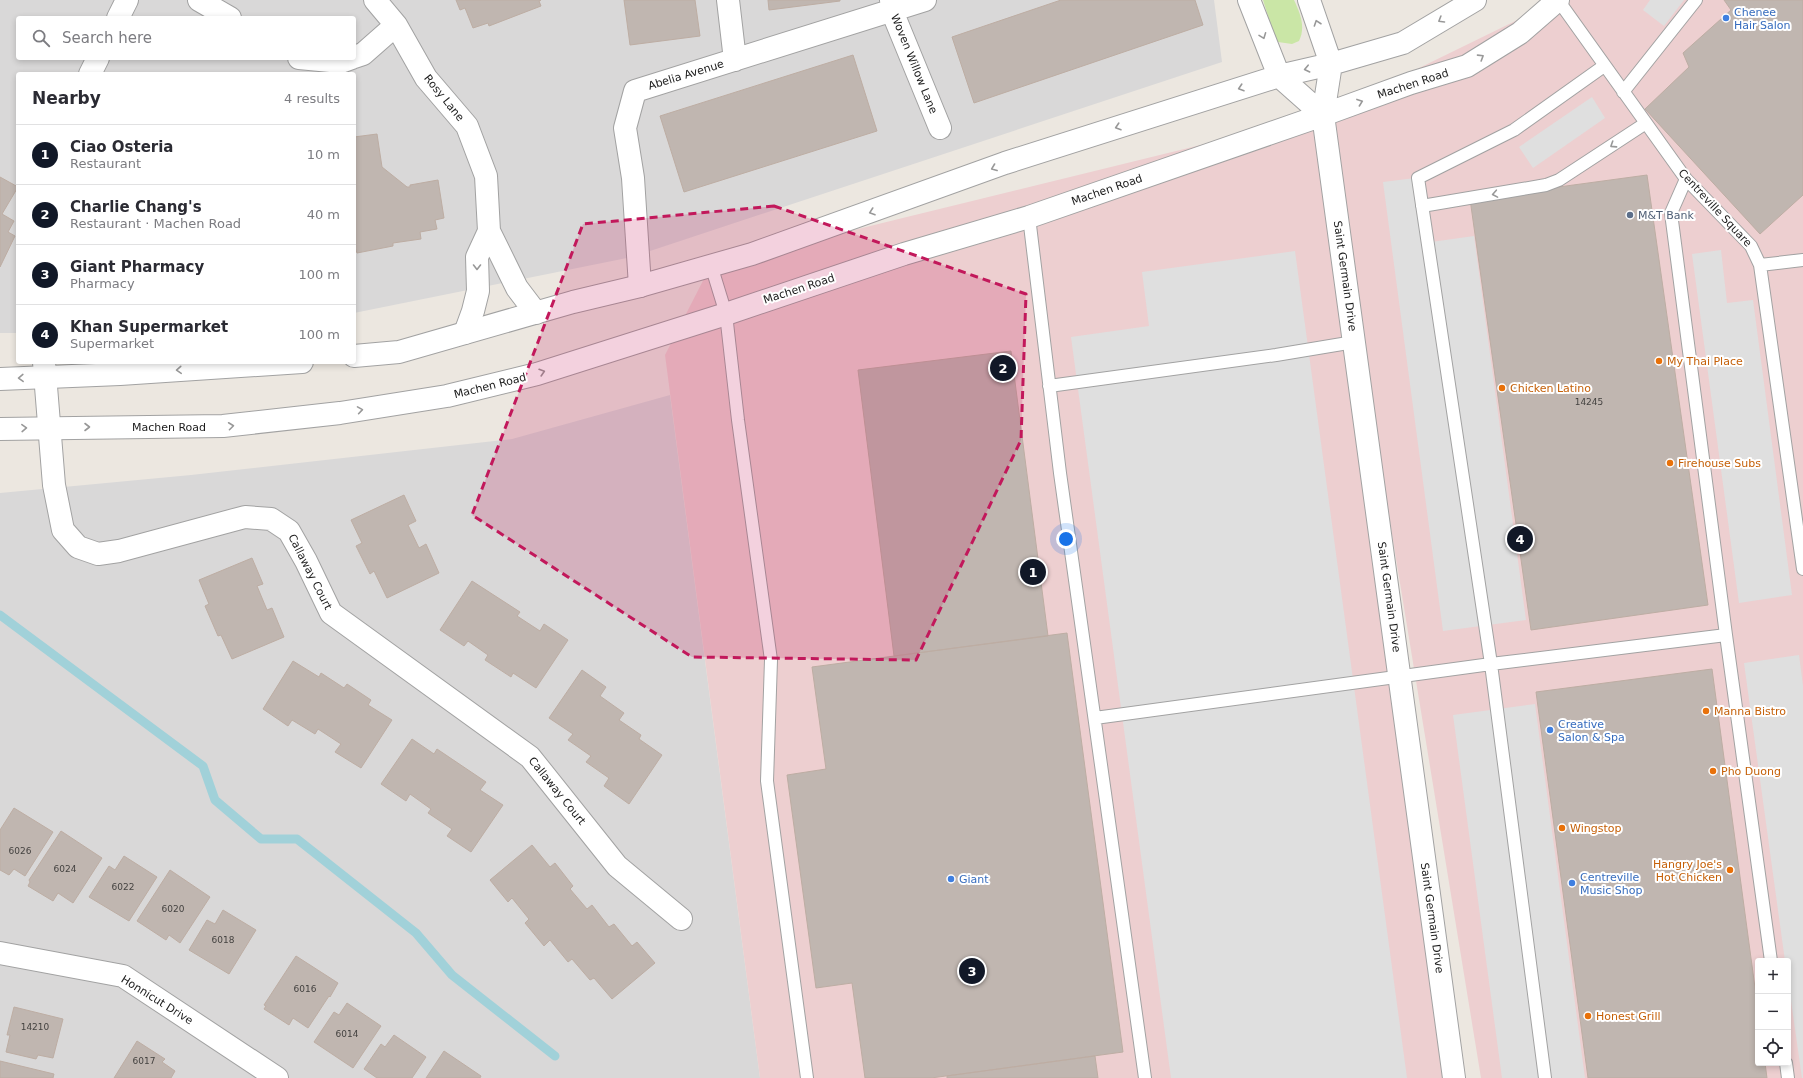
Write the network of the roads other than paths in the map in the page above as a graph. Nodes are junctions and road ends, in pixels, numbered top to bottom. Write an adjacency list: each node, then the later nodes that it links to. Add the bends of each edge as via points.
1 (127, 0): 12 (street)
2 (199, 0): 13 (street)
3 (375, 0): 14 (street, Rosy Lane)
4 (728, 0): 19 (street)
5 (925, 0): 11 (street, Abelia Avenue)
6 (1249, 0): 23 (street, one-way to 23)
7 (1309, 0): 20 (street, Saint Germain Drive, one-way to 7)
8 (1475, 0): 20 (street, one-way to 20, via 1403,43)
9 (1558, 0): 21 (lane, Centreville Square); 25 (street, Machen Road, one-way to 9, via 1467,66 1520,33)
10 (1696, 0): 24 (lane)
11 (892, 6): 19 (street, Abelia Avenue); 27 (street, Woven Willow Lane)
12 (119, 16)
13 (227, 16)
14 (396, 26): 15 (street, via 363,54); 31 (street, Rosy Lane, via 426,78 467,126 486,176)
15 (356, 57)
16 (97, 60): 22 (street)
17 (320, 60): 18 (street)
18 (347, 60)
19 (735, 60): 35 (street, Abelia Avenue, via 634,91 625,128 633,178)
20 (1331, 64): 23 (street, one-way to 23); 25 (street, Saint Germain Drive)
21 (1604, 66): 24 (lane, Centreville Square); 29 (lane, via 1514,130 1418,178)
22 (91, 72)
23 (1279, 76): 25 (street); 33 (street, one-way to 33, via 1005,163 752,254)
24 (1623, 92): 26 (lane, Centreville Square)
25 (1323, 115): 30 (street, Machen Road); 39 (street, Saint Germain Drive)
26 (1646, 123): 28 (lane, Centreville Square); 29 (lane, one-way to 29, via 1559,180 1546,185)
27 (940, 128)
28 (1686, 179): 34 (lane, Centreville Square, via 1752,246); 48 (lane, via 1671,213)
29 (1422, 206): 49 (lane)
30 (1028, 217): 37 (street, Machen Road, via 904,254); 44 (lane)
31 (489, 231): 36 (street, Rosy Lane, via 517,288); 38 (street, Rosy Lane, one-way to 38, via 477,257 478,291 474,311)
32 (1803, 260): 34 (lane)
33 (711, 265): 35 (street); 37 (lane)
34 (1760, 265): 47 (lane, Centreville Square)
35 (640, 286): 36 (street)
36 (536, 313): 38 (street)
37 (726, 314): 45 (street, Machen Road, one-way to 37, via 224,426 340,413 447,396 537,374); 57 (lane, via 771,660 767,781)
38 (465, 333): 40 (street, via 399,352)
39 (1354, 342): 44 (lane); 50 (street, Saint Germain Drive)
40 (356, 356)
41 (238, 364): 42 (street, one-way to 42)
42 (44, 370): 43 (street, one-way to 43); 45 (street, Callaway Court)
43 (0, 379)
44 (1049, 386): 51 (lane)
45 (48, 427): 46 (street, Machen Road, one-way to 45); 52 (street, Callaway Court, via 54,485 63,530 78,547 98,554 112,552 244,517 271,519 289,531 331,613 530,757 617,866)
46 (0, 429)
47 (1803, 569)
48 (1726, 635): 49 (lane); 54 (lane)
49 (1491, 664): 50 (lane); 60 (lane)
50 (1400, 676): 51 (lane); 59 (street, Saint Germain Drive)
51 (1095, 718): 58 (lane)
52 (681, 920)
53 (0, 953): 56 (street, Honnicut Drive, via 124,976)
54 (1771, 958)
55 (1786, 1066): 61 (lane)
56 (277, 1078)
57 (807, 1078)
58 (1145, 1078)
59 (1454, 1078)
60 (1546, 1078)
61 (1788, 1078)

